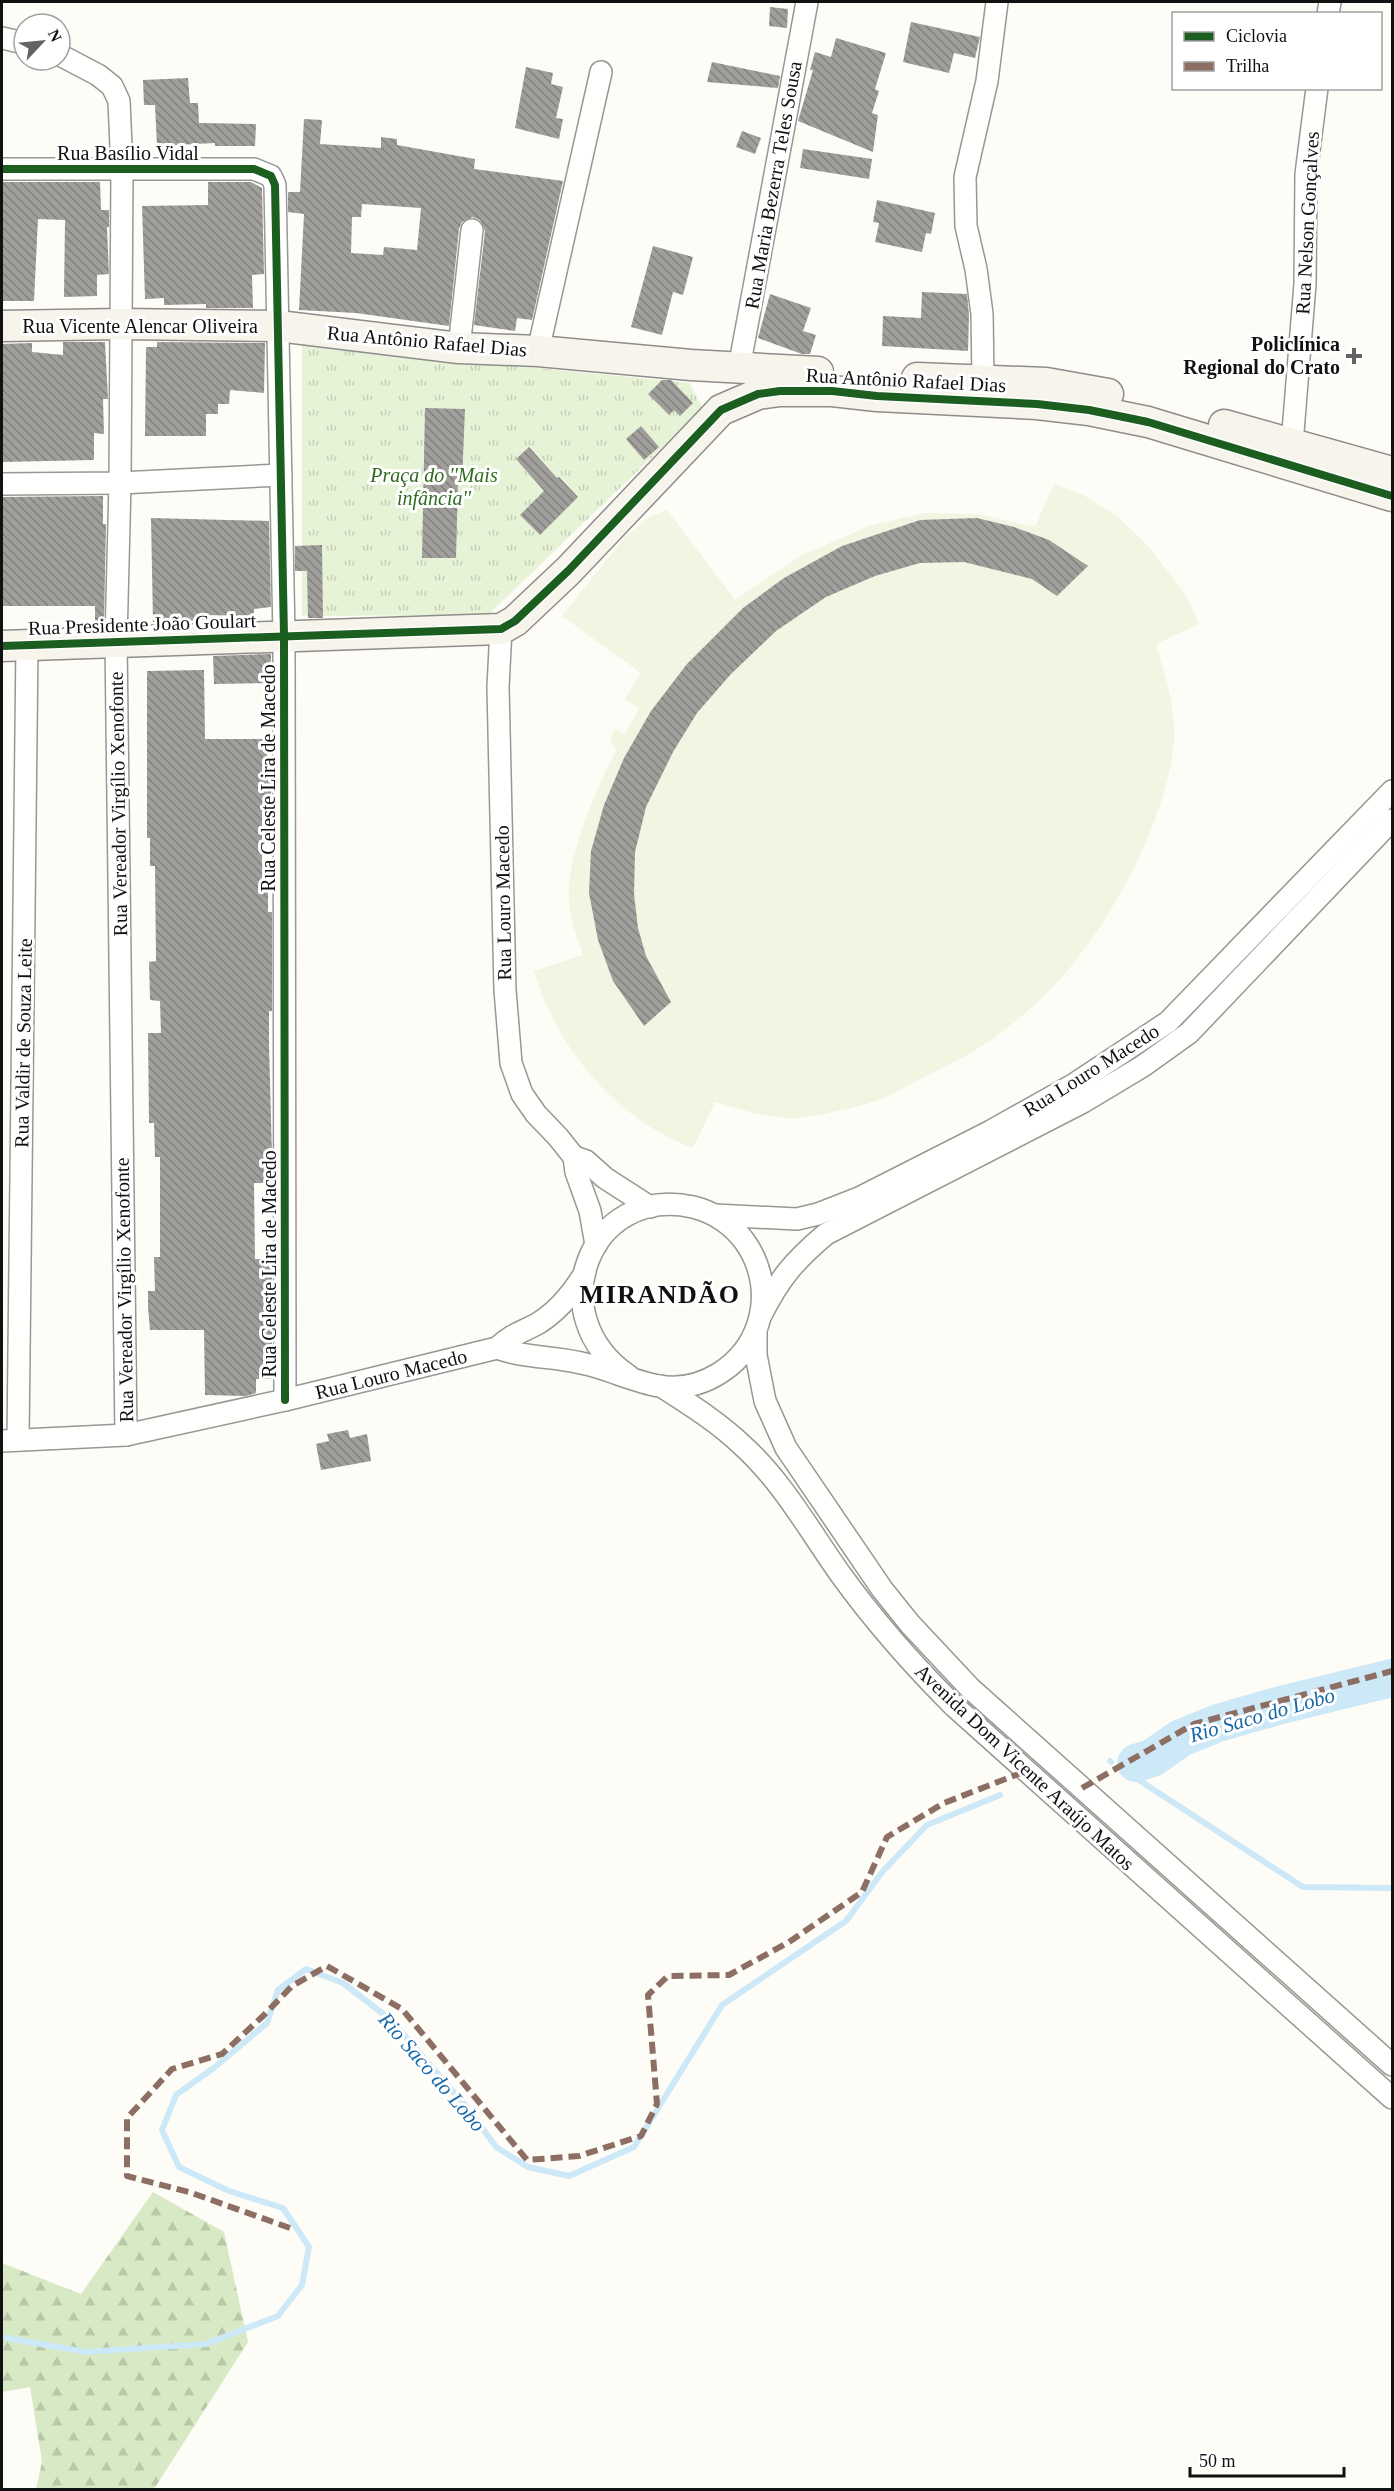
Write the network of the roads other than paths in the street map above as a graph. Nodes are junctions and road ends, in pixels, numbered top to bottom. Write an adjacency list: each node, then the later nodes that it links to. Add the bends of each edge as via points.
1 (807, 2): 16 (street, Rua Maria Bezerra Teles Sousa)
2 (997, 2): 17 (street, via 987,81 965,177 966,226 982,314)
3 (72, 61): 7 (street, Rua Vereador Virgílio Xenofonte, via 112,86 119,101)
4 (601, 72): 14 (street)
5 (1317, 90): 20 (street, Rua Nelson Gonçalves, via 1306,174 1305,284)
6 (2, 169): 7 (street, Rua Basílio Vidal)
7 (122, 169): 8 (street, Rua Basílio Vidal); 10 (street, Rua Vereador Virgílio Xenofonte)
8 (254, 169): 12 (street, Rua Celeste Lira de Macedo, via 271,176 275,185)
9 (472, 230): 13 (street)
10 (121, 324): 11 (street, Rua Vicente Alencar Oliveira); 12 (street, Rua Vicente Alencar Oliveira); 23 (street, Rua Vereador Virgílio Xenofonte)
11 (2, 326)
12 (278, 326): 13 (street, Rua Antônio Rafael Dias); 22 (street, Rua Celeste Lira de Macedo)
13 (459, 348): 14 (street, Rua Antônio Rafael Dias)
14 (538, 351): 15 (street, Rua Antônio Rafael Dias)
15 (708, 366): 16 (street, Rua Antônio Rafael Dias); 19 (street, via 726,386)
16 (739, 368): 18 (street, Rua Antônio Rafael Dias)
17 (982, 379): 18 (street, Rua Antônio Rafael Dias); 20 (street, Rua Antônio Rafael Dias, via 1046,383 1106,393)
18 (916, 388): 19 (street, Rua Antônio Rafael Dias, via 780,391 758,394); 20 (street, Rua Antônio Rafael Dias, via 1089,410)
19 (721, 410): 26 (street, Rua Antônio Rafael Dias, via 568,571 515,621)
20 (1291, 454): 21 (street, Rua Antônio Rafael Dias); 25 (street, Rua Antônio Rafael Dias)
21 (1392, 472)
22 (281, 476): 23 (street); 27 (street, Rua Celeste Lira de Macedo)
23 (120, 483): 24 (street); 28 (street, Rua Vereador Virgílio Xenofonte)
24 (2, 484)
25 (1392, 496)
26 (501, 629): 27 (street, Rua Presidente João Goulart); 32 (street, Rua Louro Macedo, via 498,687 505,990 511,1063 522,1094)
27 (284, 636): 28 (street, Rua Presidente João Goulart); 41 (street, Rua Celeste Lira de Macedo)
28 (116, 641): 29 (street, Rua Presidente João Goulart); 42 (street, Rua Vereador Virgílio Xenofonte)
29 (14, 645): 43 (street, Rua Valdir de Souza Leite)
30 (1392, 792): 34 (street, Rua Louro Macedo, via 1168,1022 1073,1086 859,1198 818,1214 797,1218)
31 (1392, 820): 37 (street, Rua Louro Macedo, via 1190,1033 1083,1102 826,1234 781,1279)
32 (574, 1156): 33 (street, Rua Louro Macedo); 35 (street, Rua Louro Macedo)
33 (650, 1207): 34 (street, via 683,1205); 35 (street, via 619,1221)
34 (715, 1215): 37 (street, via 751,1250 762,1282)
35 (596, 1245): 36 (street)
36 (583, 1275): 38 (street, Rua Louro Macedo, via 552,1313 510,1336); 39 (street, via 582,1309 590,1333 603,1354)
37 (758, 1323): 40 (street, via 748,1346 724,1370 694,1384); 44 (street, Avenida Dom Vicente Araújo Matos, via 756,1355 765,1401 782,1441 860,1559 910,1624 970,1688)
38 (497, 1348): 39 (street, Rua Louro Macedo, via 516,1355 573,1361); 41 (street, Rua Louro Macedo)
39 (629, 1376): 40 (street)
40 (661, 1386): 45 (street, Avenida Dom Vicente Araújo Matos, via 742,1444 772,1476 862,1604 921,1674)
41 (285, 1400): 42 (street, Rua Louro Macedo)
42 (126, 1435): 43 (street, Rua Louro Macedo)
43 (10, 1441)
44 (1392, 2065)
45 (1392, 2098)

